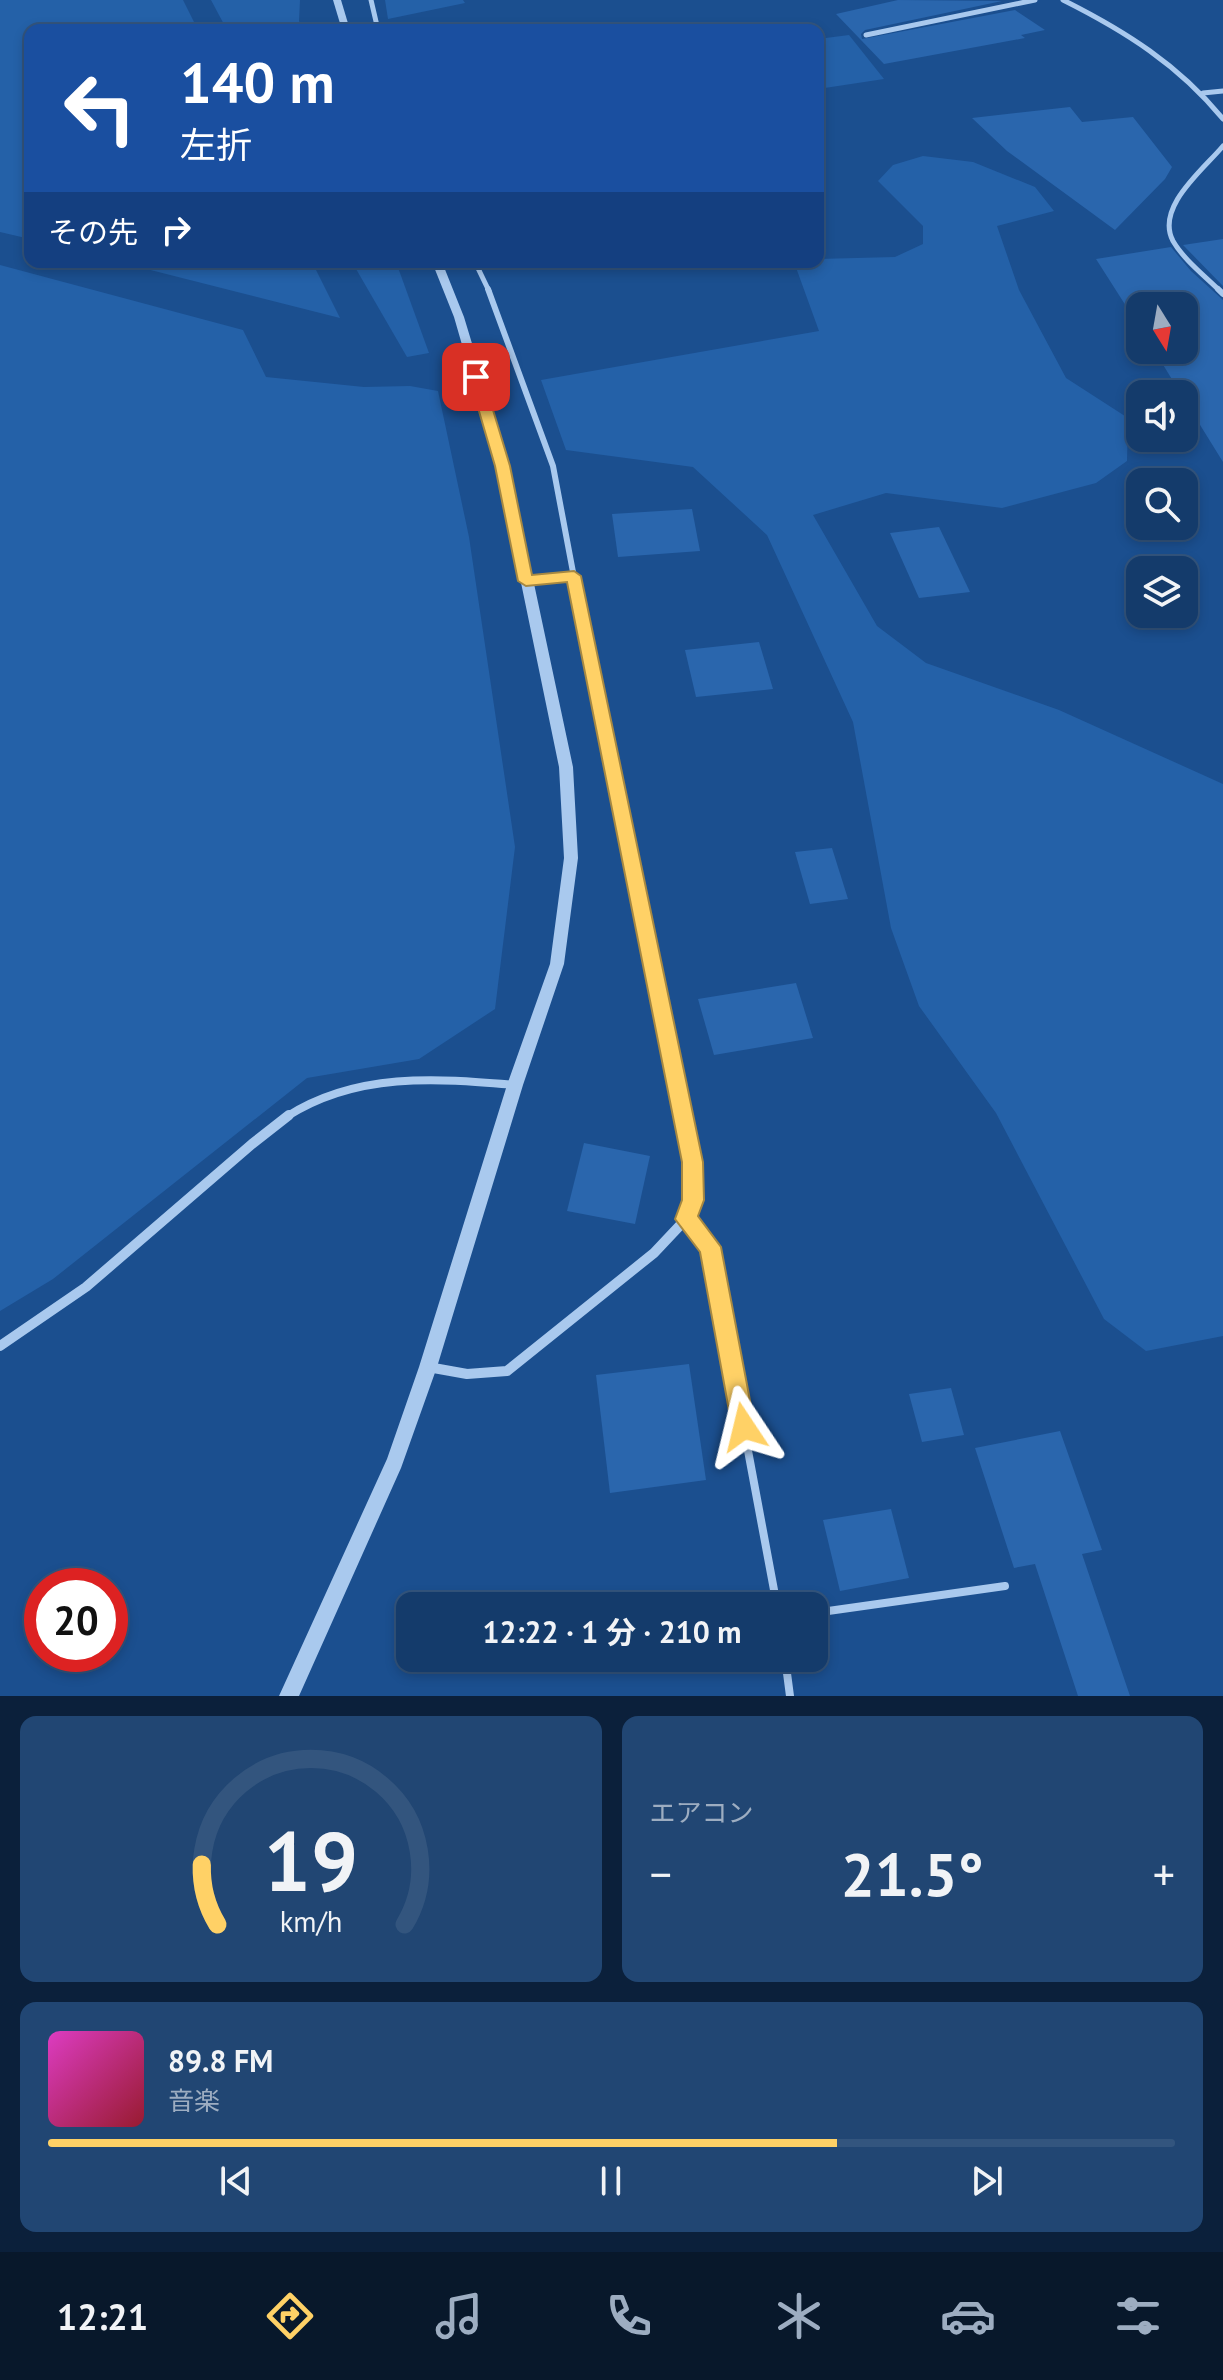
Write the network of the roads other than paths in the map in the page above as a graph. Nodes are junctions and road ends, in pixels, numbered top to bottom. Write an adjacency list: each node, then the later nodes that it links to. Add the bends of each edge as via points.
1 (337, 0): 5 (street)
2 (371, 0): 6 (street)
3 (1035, 0): 7 (street)
4 (1063, 0): 9 (street, via 1152,48)
5 (344, 24)
6 (377, 24)
7 (866, 35)
8 (1223, 91): 9 (street)
9 (1203, 93): 10 (street)
10 (1223, 119)
11 (1223, 146): 14 (street, via 1173,206 1168,223 1172,239)
12 (439, 268): 16 (street, via 503,466)
13 (478, 268): 15 (street, via 553,466)
14 (1223, 294)
15 (574, 576): 16 (street); 18 (street, via 692,1162 693,1200)
16 (526, 581): 17 (street, via 566,767 571,858 557,964)
17 (515, 1085): 19 (street, via 436,1078 357,1087 312,1101 267,1131 74,1297); 20 (street)
18 (686, 1219): 20 (street, via 654,1253 507,1371 467,1374); 22 (lane, via 710,1247)
19 (0, 1346)
20 (428, 1367): 25 (street, via 395,1462)
21 (1005, 1586): 23 (lane)
22 (774, 1592)
23 (828, 1611)
24 (787, 1672): 26 (lane)
25 (289, 1696)
26 (790, 1696)

